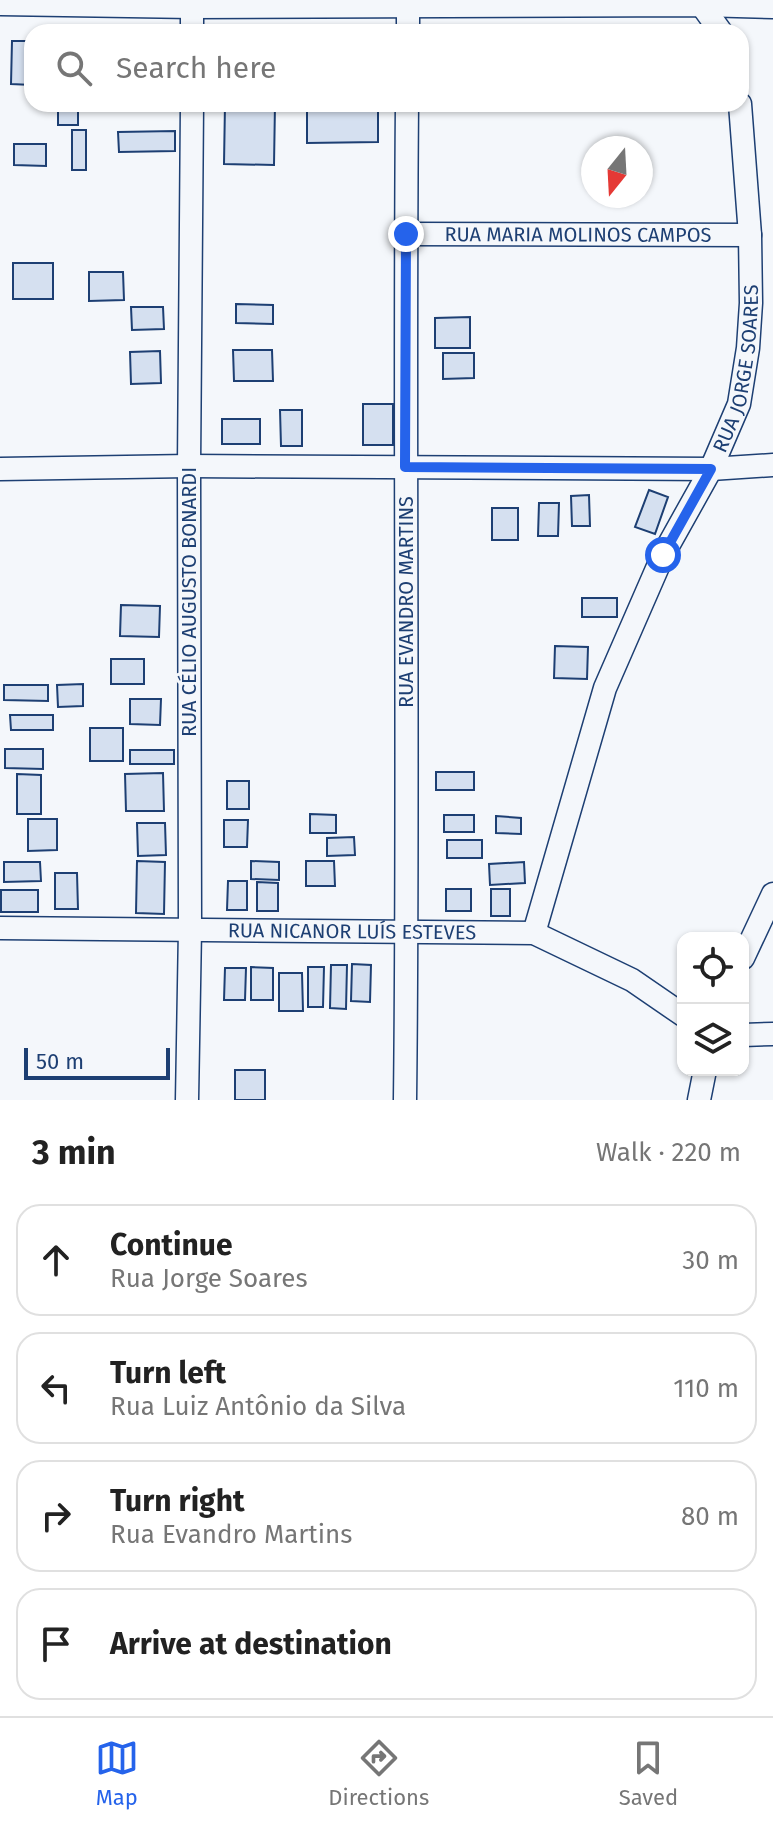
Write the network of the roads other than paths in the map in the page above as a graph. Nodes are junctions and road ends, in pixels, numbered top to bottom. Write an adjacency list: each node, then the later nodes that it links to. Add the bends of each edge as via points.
1 (700, 2): 2 (street); 5 (street); 7 (street)
2 (408, 3): 4 (street); 6 (street)
3 (0, 4): 4 (street)
4 (192, 4)
5 (773, 7)
6 (408, 24)
7 (715, 24)
8 (192, 112): 14 (street, RUA CÉLIO AUGUSTO BONARDI)
9 (407, 112): 11 (street, RUA EVANDRO MARTINS)
10 (741, 112): 12 (street, RUA JORGE SOARES)
11 (406, 234): 12 (street, RUA MARIA MOLINOS CAMPOS); 15 (street, RUA EVANDRO MARTINS)
12 (750, 235): 17 (street, RUA JORGE SOARES, via 751,303 739,404)
13 (769, 465): 17 (street)
14 (189, 466): 15 (street); 16 (street); 20 (street, RUA CÉLIO AUGUSTO BONARDI)
15 (405, 467): 17 (street); 21 (street, RUA EVANDRO MARTINS)
16 (0, 469)
17 (711, 469): 22 (street, RUA JORGE SOARES, via 663,555 605,688)
18 (773, 894): 23 (street)
19 (0, 928): 20 (street, RUA NICANOR LUÍS ESTEVES)
20 (190, 929): 21 (street, RUA NICANOR LUÍS ESTEVES); 28 (street, RUA CÉLIO AUGUSTO BONARDI)
21 (407, 931): 22 (street, RUA NICANOR LUÍS ESTEVES); 29 (street, RUA EVANDRO MARTINS)
22 (534, 933): 24 (street, RUA NICANOR LUÍS ESTEVES, via 632,980)
23 (749, 945)
24 (677, 1011)
25 (773, 1034): 26 (street)
26 (749, 1035)
27 (704, 1076): 30 (street)
28 (187, 1100)
29 (405, 1100)
30 (699, 1100)

